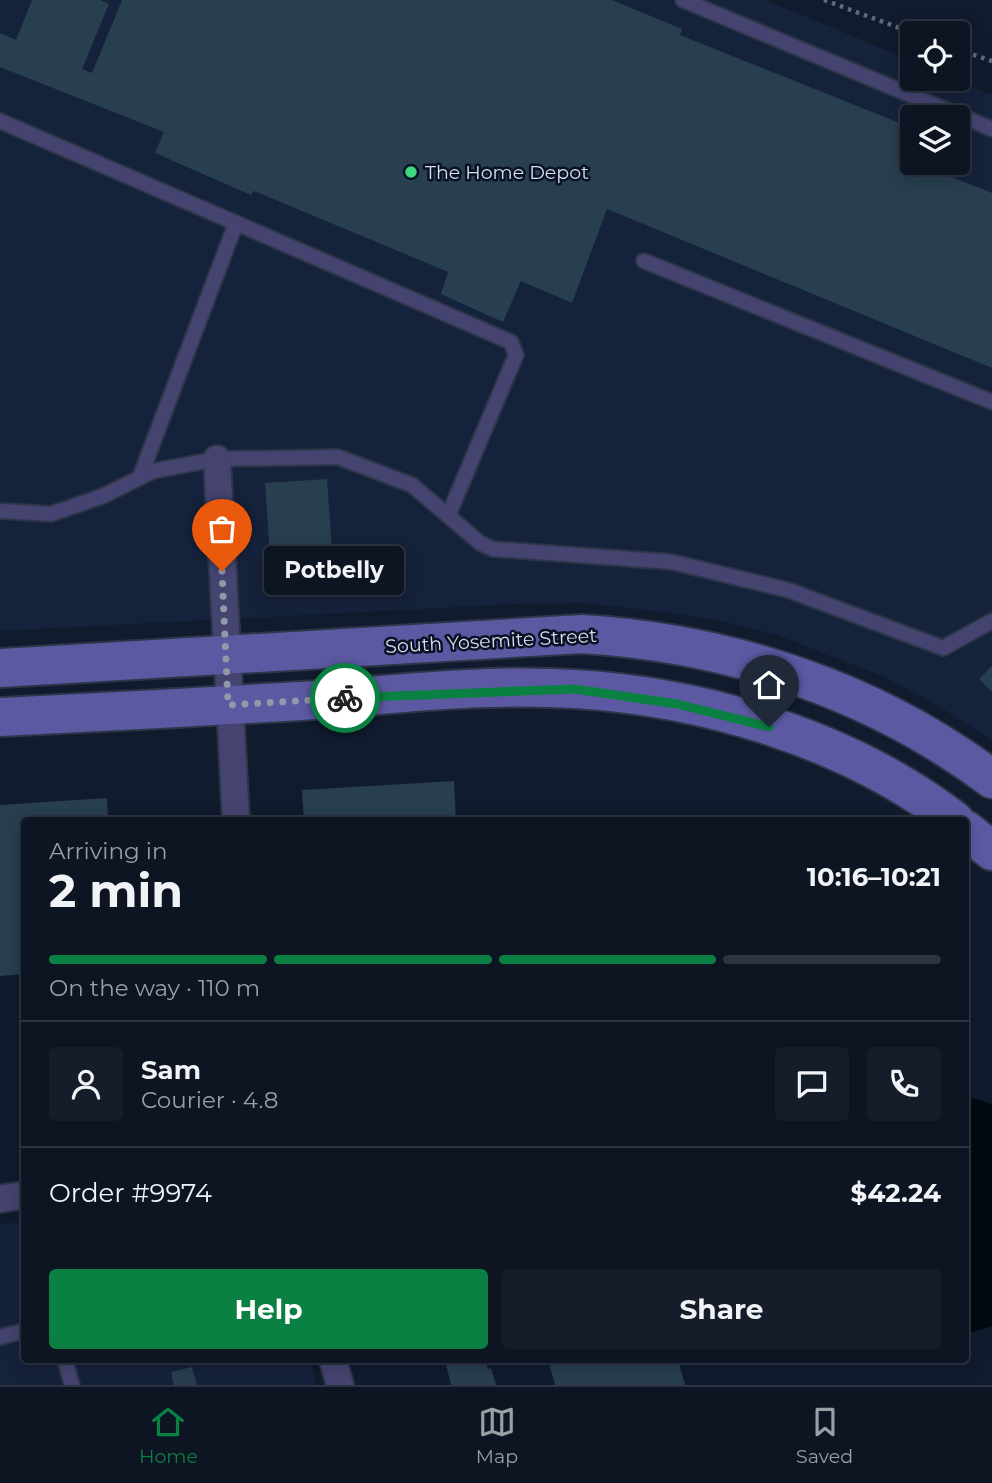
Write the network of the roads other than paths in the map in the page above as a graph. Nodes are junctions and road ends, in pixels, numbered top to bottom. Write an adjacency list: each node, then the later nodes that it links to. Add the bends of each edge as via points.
1 (683, 0): 3 (lane)
2 (0, 121): 4 (lane)
3 (992, 130)
4 (236, 223): 8 (lane); 10 (lane, via 515,346 516,355)
5 (644, 261): 6 (lane)
6 (992, 402)
7 (217, 459): 8 (lane); 10 (lane, via 338,457 412,485); 12 (street)
8 (140, 477): 9 (lane, via 51,514)
9 (0, 511)
10 (449, 514): 11 (lane, via 480,544 494,550 672,562 788,590 943,648)
11 (992, 621)
12 (226, 654): 13 (main road, South Yosemite Street); 14 (street); 16 (main road, South Yosemite Street, via 582,634 671,643 804,677 859,700 921,731)
13 (0, 668)
14 (228, 705): 15 (main road); 17 (street); 18 (main road, via 519,689 630,695 788,732 892,779)
15 (0, 717)
16 (992, 779)
17 (236, 817)
18 (949, 817)
19 (969, 832): 20 (main road)
20 (992, 851)
21 (21, 1332): 22 (lane)
22 (0, 1337)
23 (66, 1363): 25 (lane)
24 (334, 1363): 26 (street)
25 (72, 1385)
26 (340, 1385)

